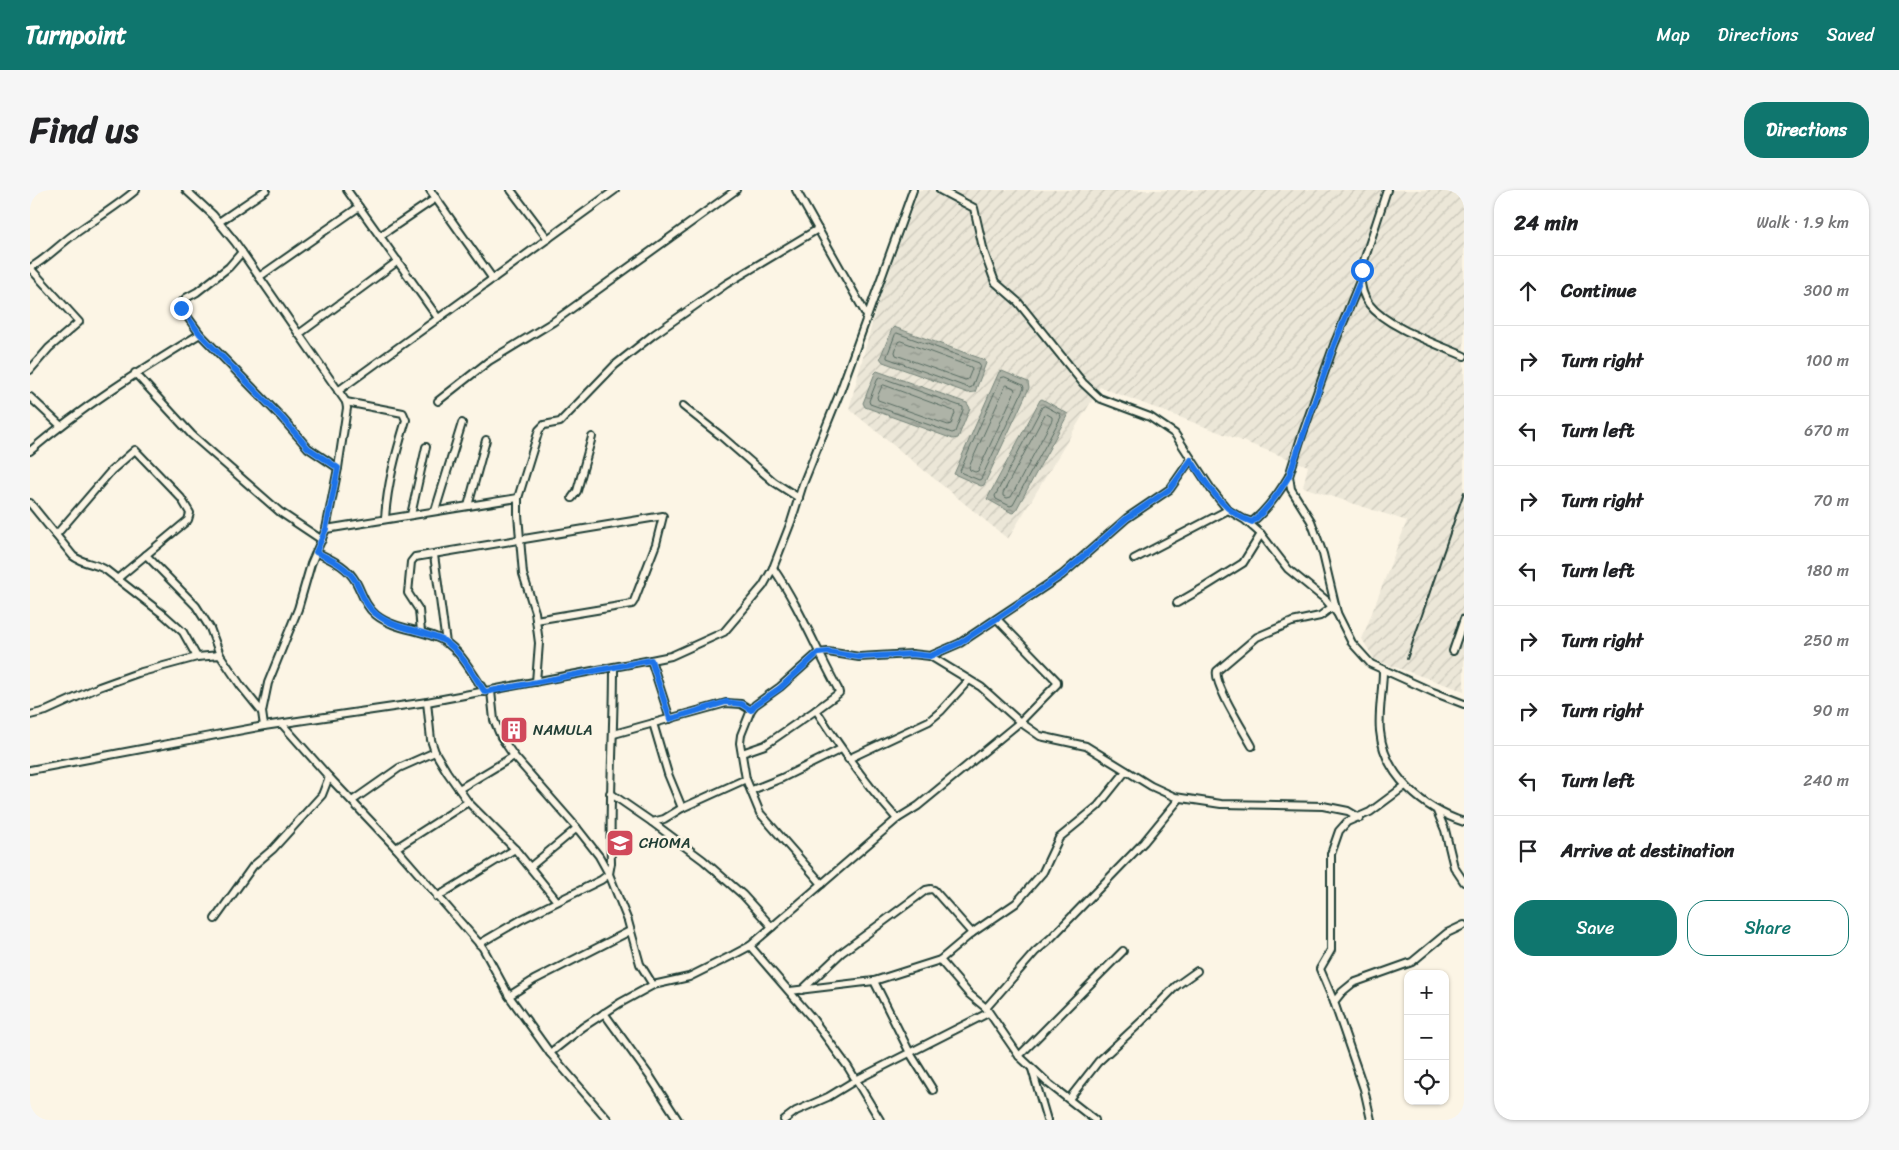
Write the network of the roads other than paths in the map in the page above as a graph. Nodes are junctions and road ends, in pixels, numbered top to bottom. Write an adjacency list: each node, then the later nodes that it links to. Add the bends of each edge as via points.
1 (136, 190): 21 (street)
2 (186, 190): 15 (street)
3 (266, 190): 15 (street)
4 (347, 190): 14 (street)
5 (430, 190): 13 (street)
6 (511, 190): 18 (street)
7 (615, 190): 18 (street)
8 (736, 190): 35 (street, via 553,322 489,361)
9 (796, 190): 16 (street)
10 (912, 190): 25 (street)
11 (940, 190): 43 (street, via 974,208 995,282 1018,302 1083,383 1099,398 1150,418 1170,430)
12 (1387, 190): 24 (street)
13 (436, 198): 17 (street); 23 (street)
14 (359, 207): 17 (street); 22 (street)
15 (219, 222): 19 (street)
16 (818, 230): 25 (street); 46 (street, via 726,284 653,335 615,366 560,422 541,427)
17 (380, 236): 20 (street)
18 (548, 239): 23 (street)
19 (242, 252): 22 (street); 27 (street, via 229,267 182,303 181,308)
20 (398, 262): 26 (street); 28 (street)
21 (30, 268): 30 (street, via 78,322)
22 (259, 277): 28 (street)
23 (493, 279): 26 (street)
24 (1360, 282): 29 (street, via 1368,304 1388,321); 45 (street, via 1334,345)
25 (867, 316): 48 (street)
26 (438, 318): 32 (street)
27 (200, 334): 31 (street); 44 (street, via 308,448)
28 (299, 334): 32 (street)
29 (1464, 356)
30 (30, 370)
31 (135, 374): 38 (street); 60 (street, via 192,435 280,512)
32 (338, 390): 34 (street)
33 (30, 397): 38 (street)
34 (346, 402): 44 (street); 54 (street, via 405,415 394,457)
35 (438, 402)
36 (683, 406): 48 (street, via 774,482)
37 (462, 423): 52 (street)
38 (60, 425): 42 (street)
39 (592, 437): 47 (street)
40 (486, 440): 50 (street)
41 (426, 446): 53 (street)
42 (30, 451)
43 (1191, 460): 51 (street); 71 (street, via 1163,494 1127,518 1062,575)
44 (338, 468): 56 (street)
45 (1289, 476): 55 (street, via 1262,514 1252,522); 69 (street, via 1291,489 1311,522 1323,554)
46 (518, 498): 50 (street); 59 (street)
47 (572, 498)
48 (799, 498): 65 (street)
49 (30, 504): 58 (street)
50 (468, 506): 52 (street)
51 (1228, 510): 55 (street); 64 (street)
52 (435, 511): 53 (street)
53 (411, 515): 54 (street)
54 (385, 520): 56 (street)
55 (1244, 520): 57 (street)
56 (326, 529): 60 (street)
57 (1261, 534): 67 (street, via 1243,563); 68 (street, via 1288,569)
58 (56, 535): 62 (street, via 112,471 135,450 181,498 190,513 188,520); 66 (street, via 81,562 99,566)
59 (519, 539): 63 (street); 72 (street, via 523,574); 72 (street, via 663,516 656,544 632,604)
60 (322, 540): 61 (street)
61 (316, 552): 73 (street, via 346,569 377,616); 90 (street, via 298,609 268,683)
62 (146, 555): 66 (street); 77 (street, via 196,606 210,628)
63 (434, 555): 73 (street, via 415,557 411,562 408,594 419,610); 74 (street)
64 (1134, 559)
65 (773, 568): 76 (street, via 794,602); 80 (street, via 763,586 724,632 672,656)
66 (117, 579): 79 (street, via 183,632)
67 (1177, 603)
68 (1332, 607): 69 (street); 98 (street, via 1320,616 1292,622 1257,637 1217,671 1224,695)
69 (1337, 613): 82 (street, via 1352,643 1371,664)
70 (1464, 618): 75 (street)
71 (997, 619): 78 (street, via 960,643); 93 (street, via 1058,683)
72 (536, 620): 84 (street, via 539,643)
73 (420, 632): 74 (street)
74 (446, 642): 85 (street)
75 (1453, 651)
76 (818, 653): 78 (street, via 859,657); 88 (street); 89 (street, via 839,693)
77 (220, 655): 79 (street); 90 (street)
78 (930, 656): 83 (street)
79 (197, 658): 91 (street, via 138,673)
80 (651, 660): 81 (street); 92 (street)
81 (614, 667): 84 (street); 97 (street)
82 (1383, 670): 87 (street); 108 (street, via 1382,743 1394,772)
83 (969, 680): 93 (street, via 997,699); 103 (street, via 929,721)
84 (536, 682): 85 (street)
85 (488, 691): 86 (street); 102 (street, via 496,728)
86 (427, 702): 95 (street); 100 (street)
87 (1464, 704)
88 (751, 710): 92 (street, via 741,704 726,702); 101 (street, via 741,735)
89 (816, 710): 99 (street); 101 (street, via 765,745)
90 (262, 712): 96 (street)
91 (30, 715)
92 (670, 719): 94 (street)
93 (1020, 722): 105 (street, via 1040,736 1086,746); 118 (street, via 918,806)
94 (653, 723): 97 (street); 115 (street)
95 (282, 724): 96 (street); 106 (street)
96 (264, 726): 104 (street)
97 (614, 734): 111 (street)
98 (1252, 746)
99 (841, 749): 103 (street); 110 (street)
100 (435, 752): 109 (street); 113 (street, via 399,768)
101 (742, 752): 107 (street)
102 (514, 756): 109 (street); 121 (street)
103 (848, 759): 118 (street)
104 (30, 770)
105 (1126, 771): 112 (street); 134 (street, via 1098,806 1059,838 1050,862 1028,891 1005,912)
106 (329, 777): 113 (street); 130 (street, via 322,795 253,866)
107 (746, 779): 110 (street); 115 (street)
108 (1405, 786): 116 (street); 117 (street)
109 (459, 789): 114 (street)
110 (752, 790): 127 (street, via 760,813)
111 (610, 793): 119 (street); 125 (street, via 612,863)
112 (1180, 798): 117 (street, via 1222,804 1324,806); 146 (street, via 1144,842 1035,952)
113 (352, 801): 122 (street)
114 (468, 802): 122 (street); 123 (street)
115 (682, 808): 119 (street)
116 (1437, 811): 120 (street); 126 (street, via 1454,867)
117 (1360, 818): 145 (street, via 1346,822 1341,828 1331,854 1331,950 1320,969)
118 (897, 819): 127 (street)
119 (652, 822): 132 (street, via 703,860 743,895)
120 (1464, 822)
121 (577, 828): 124 (street); 125 (street)
122 (396, 848): 128 (street)
123 (515, 849): 124 (street); 128 (street)
124 (530, 867): 129 (street)
125 (609, 874): 129 (street); 133 (street)
126 (1464, 882)
127 (822, 884): 132 (street)
128 (437, 897): 135 (street)
129 (557, 901): 135 (street)
130 (215, 919)
131 (1464, 925): 145 (street, via 1447,933 1412,962 1353,983)
132 (772, 927): 136 (street)
133 (630, 931): 141 (street, via 640,964); 144 (street)
134 (972, 933): 138 (street); 142 (street, via 934,890 926,890 841,953)
135 (479, 944): 144 (street)
136 (750, 946): 141 (street, via 689,977); 143 (street)
137 (1123, 952): 150 (street)
138 (940, 960): 140 (street); 146 (street)
139 (1197, 971): 154 (street, via 1176,986 1098,1062)
140 (874, 981): 142 (street); 149 (street)
141 (653, 985): 147 (street)
142 (802, 990): 143 (street)
143 (790, 991): 152 (street)
144 (509, 996): 148 (street)
145 (1334, 1002): 161 (street, via 1364,1089)
146 (987, 1011): 149 (street); 150 (street)
147 (604, 1014): 148 (street); 156 (street)
148 (550, 1052): 155 (street)
149 (910, 1053): 152 (street); 153 (street)
150 (1019, 1056): 151 (street)
151 (1032, 1069): 154 (street); 159 (street)
152 (856, 1080): 157 (street); 158 (street)
153 (933, 1090)
154 (1069, 1099): 160 (street)
155 (608, 1120)
156 (678, 1120)
157 (784, 1120)
158 (880, 1120)
159 (1047, 1120)
160 (1095, 1120)
161 (1371, 1120)

